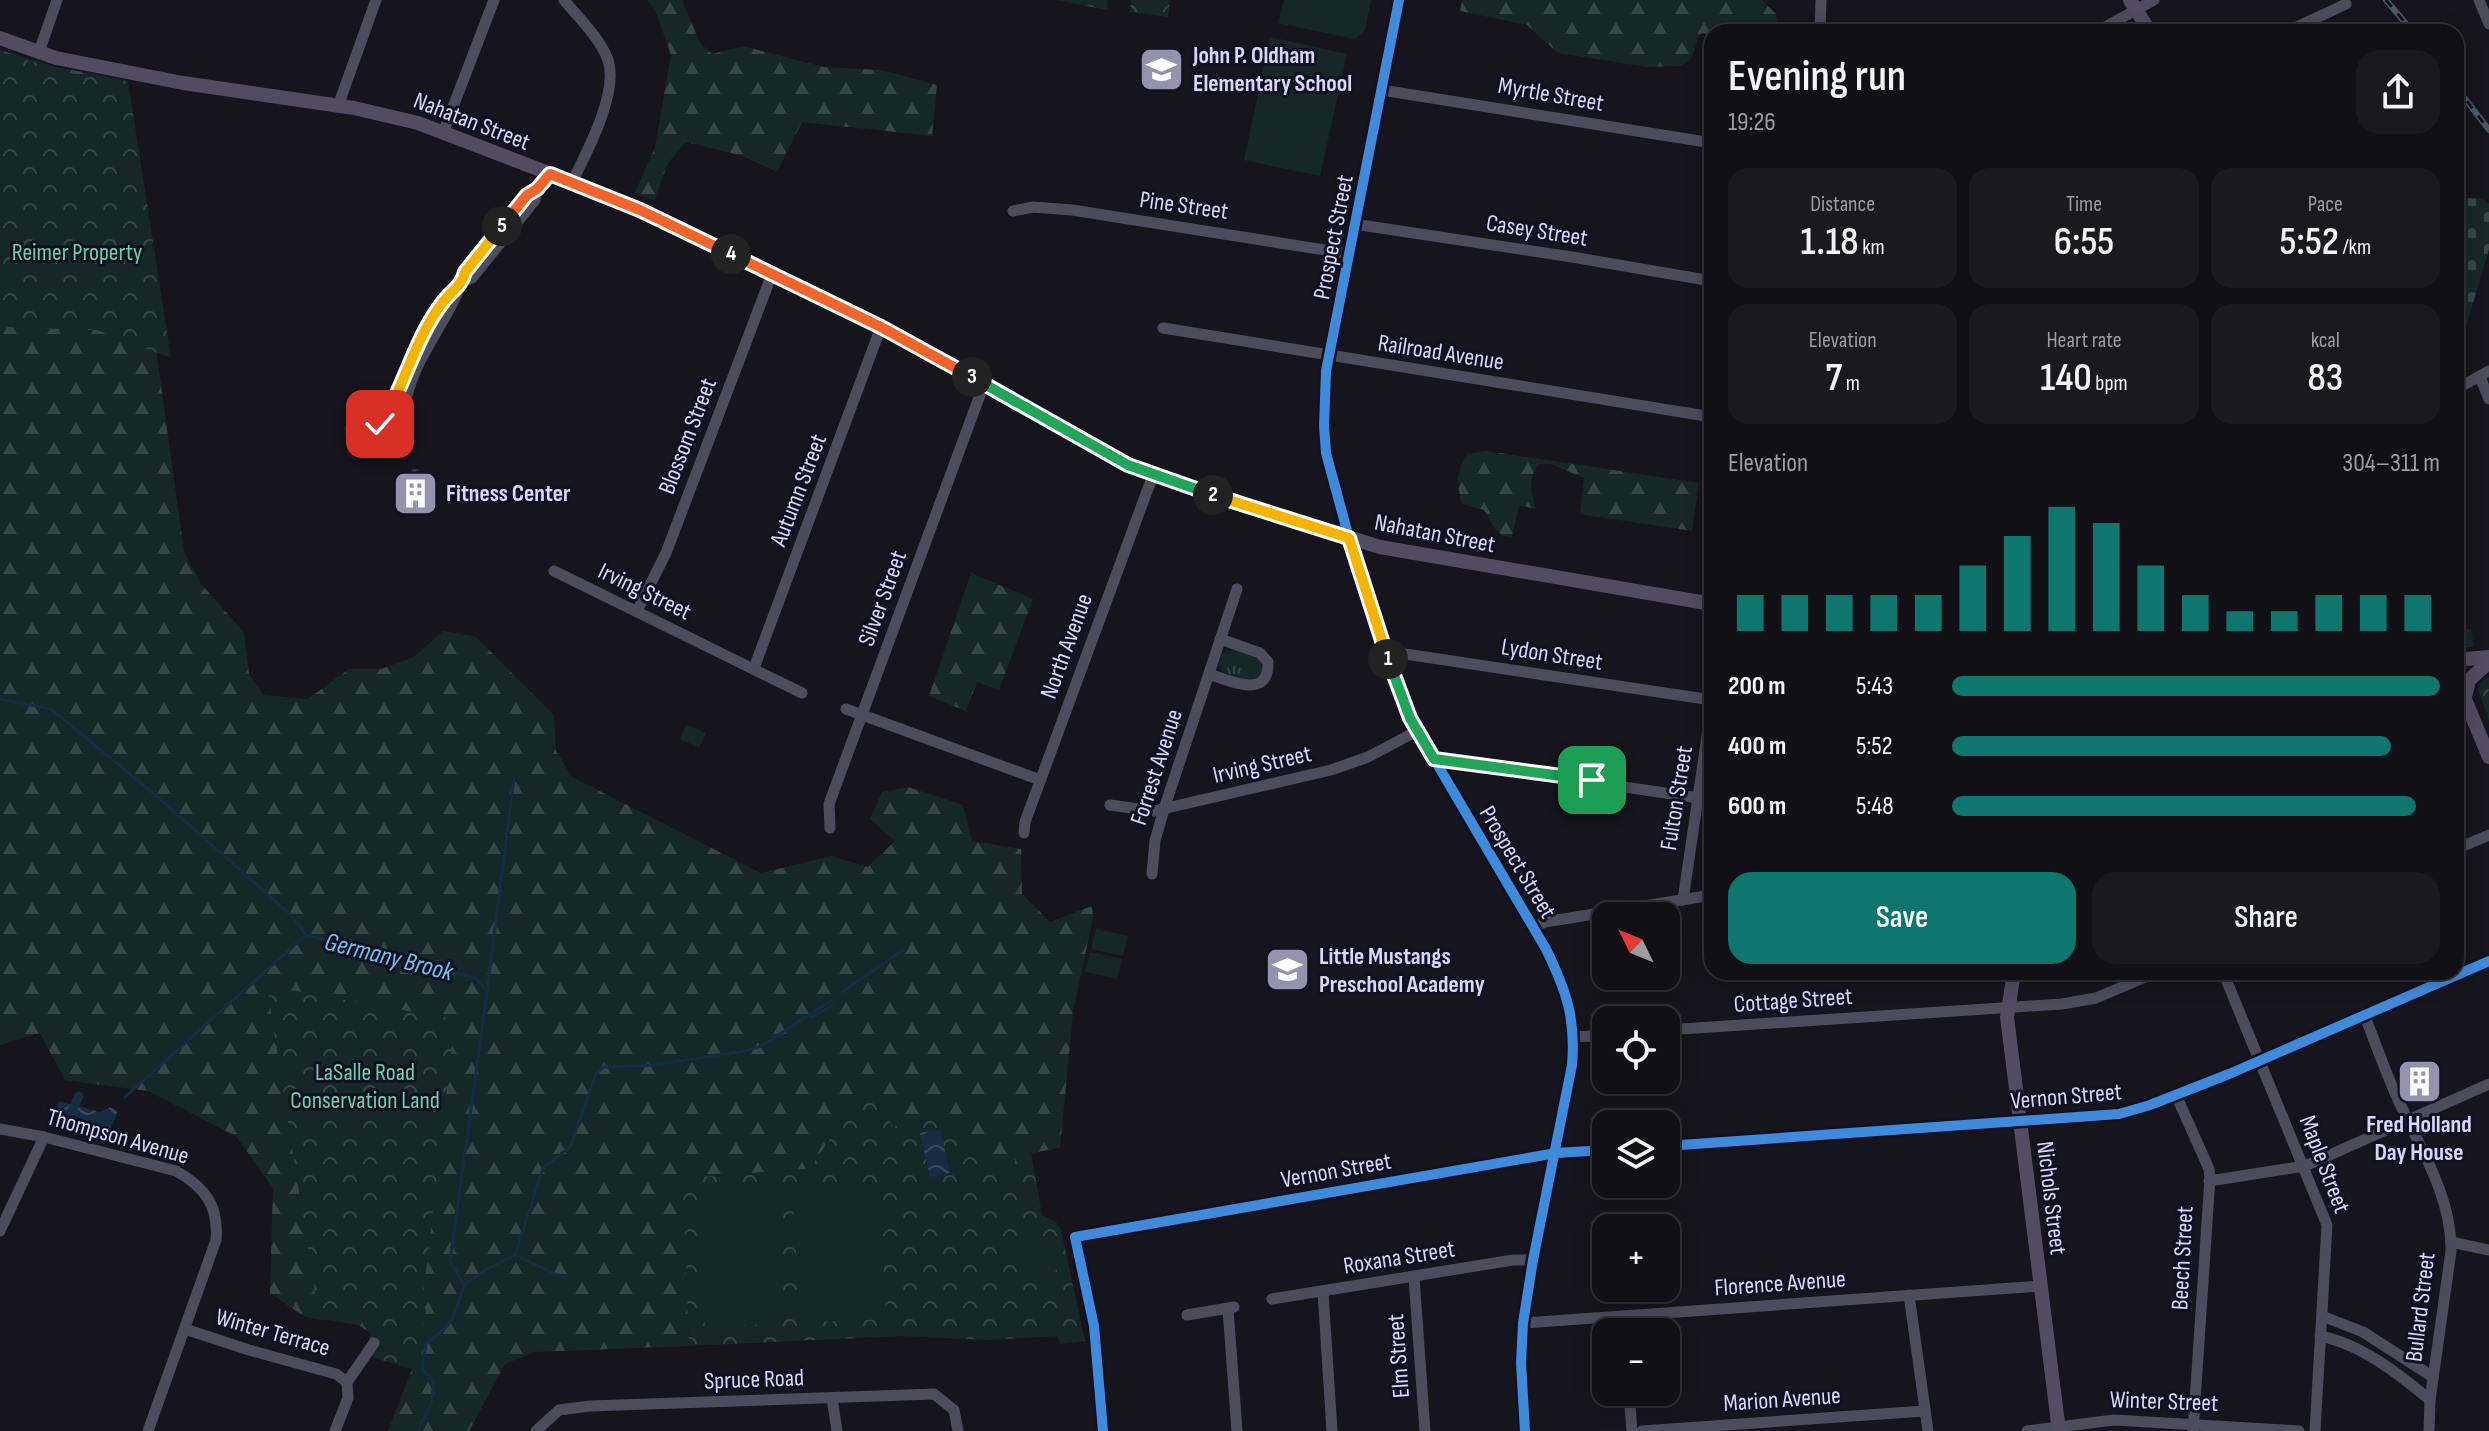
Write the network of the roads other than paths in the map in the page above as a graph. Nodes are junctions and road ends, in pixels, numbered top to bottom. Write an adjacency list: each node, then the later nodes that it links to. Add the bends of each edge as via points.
1 (57, 0): 17 (street)
2 (376, 0): 19 (street)
3 (494, 0): 20 (street)
4 (564, 0): 23 (street, via 598,42 611,76 605,104)
5 (1399, 0): 18 (street, Prospect Street)
6 (1821, 0): 11 (street)
7 (2154, 0): 10 (street)
8 (2479, 0): 15 (street)
9 (2346, 4): 14 (street)
10 (2133, 5): 12 (street); 13 (main road)
11 (1820, 24)
12 (2107, 24)
13 (2145, 24)
14 (2303, 24)
15 (2489, 24)
16 (0, 38): 17 (main road, Nahatan Street)
17 (39, 52): 19 (main road, Nahatan Street, via 183,83)
18 (1382, 90): 21 (street, Myrtle Street); 25 (street, Prospect Street)
19 (338, 106): 20 (main road, Nahatan Street)
20 (443, 133): 22 (main road, Nahatan Street)
21 (1704, 142)
22 (550, 174): 23 (main road, Nahatan Street); 29 (street, via 472,278)
23 (572, 182): 27 (main road, Nahatan Street)
24 (1013, 211): 26 (street, Pine Street, via 1072,210)
25 (1354, 224): 26 (street, Prospect Street); 28 (street, Casey Street)
26 (1350, 254): 32 (street, Prospect Street)
27 (772, 274): 30 (main road, Nahatan Street); 43 (street, Blossom Street, via 666,553)
28 (1704, 280)
29 (463, 281): 29 (street, via 418,364 406,398 406,430 388,435 380,424 382,414 429,324)
30 (881, 327): 34 (main road, Nahatan Street); 48 (street, Autumn Street)
31 (1163, 328): 32 (street, Railroad Avenue)
32 (1330, 356): 37 (street, Railroad Avenue); 39 (street, Prospect Street, via 1324,388 1326,453)
33 (2484, 374): 35 (street); 36 (street)
34 (984, 384): 38 (main road, Nahatan Street); 55 (street, Silver Street)
35 (2464, 385)
36 (2489, 399)
37 (1704, 416)
38 (1153, 475): 39 (main road, Nahatan Street); 60 (street, North Avenue)
39 (1349, 538): 42 (main road, Nahatan Street); 45 (street, Prospect Street)
40 (554, 571): 43 (street, Irving Street)
41 (1237, 589): 44 (street, Forrest Avenue)
42 (1704, 603)
43 (637, 611): 48 (street, Irving Street)
44 (1220, 639): 49 (street, Forrest Avenue); 49 (street, via 1260,653 1268,662 1266,677 1246,686)
45 (1385, 651): 52 (street, Lydon Street); 56 (street, Prospect Street)
46 (2464, 660): 47 (main road)
47 (2489, 660): 53 (main road, via 2469,680)
48 (754, 668): 50 (street, Irving Street)
49 (1209, 674): 63 (street, Forrest Avenue)
50 (802, 693)
51 (2464, 697): 53 (main road)
52 (1704, 700)
53 (2466, 702): 57 (main road)
54 (846, 709): 55 (street)
55 (862, 715): 60 (street); 64 (street, Silver Street, via 829,804)
56 (1417, 731): 58 (street, Prospect Street); 63 (street, Irving Street, via 1331,770)
57 (2489, 757)
58 (1434, 759): 61 (street); 71 (street, Prospect Street)
59 (1704, 776): 61 (street, Fulton Street)
60 (1040, 780): 65 (street, North Avenue)
61 (1699, 798): 70 (street, Fulton Street)
62 (1110, 805): 63 (street, Irving Street)
63 (1164, 809): 68 (street, Forrest Avenue)
64 (830, 828)
65 (1024, 833)
66 (2489, 835): 67 (street)
67 (2464, 846)
68 (1152, 874)
69 (1704, 896): 70 (street)
70 (1683, 900): 71 (street)
71 (1533, 928): 82 (street, Prospect Street, via 1561,978)
72 (2489, 961): 73 (street, Vernon Street)
73 (2464, 972)
74 (2012, 980): 78 (main road, Nichols Street)
75 (2124, 980): 78 (street, Cottage Street, via 2096,998)
76 (2226, 980): 83 (street, Maple Street)
77 (2444, 980): 79 (street, Vernon Street)
78 (2007, 1008): 80 (street, Cottage Street); 87 (main road, Nichols Street)
79 (2364, 1014): 83 (street, Vernon Street); 86 (street, Bullard Street)
80 (1680, 1029)
81 (1592, 1036): 82 (street)
82 (1574, 1037): 92 (street, Prospect Street)
83 (2261, 1059): 85 (street, Vernon Street); 93 (street, Maple Street)
84 (2489, 1084): 86 (street)
85 (2176, 1095): 87 (street, Vernon Street, via 2119,1114); 94 (street, Beech Street, via 2209,1169)
86 (2409, 1120): 93 (street); 96 (street, Bullard Street, via 2446,1210)
87 (2020, 1121): 90 (street, Vernon Street); 100 (main road, Nichols Street)
88 (0, 1129): 89 (street, Thompson Avenue)
89 (44, 1137): 95 (street); 108 (street, Thompson Avenue, via 176,1171 208,1195 216,1240)
90 (1680, 1145)
91 (1592, 1151): 92 (street, Vernon Street)
92 (1556, 1153): 98 (street, Prospect Street); 124 (street, Vernon Street, via 1075,1237 1094,1326)
93 (2305, 1166): 94 (street); 105 (street, Maple Street, via 2327,1225)
94 (2209, 1181): 117 (street, Beech Street)
95 (0, 1231)
96 (2451, 1242): 97 (street); 111 (street, Bullard Street)
97 (2489, 1250)
98 (1533, 1260): 99 (street, Roxana Street); 107 (street, Prospect Street)
99 (1414, 1277): 101 (street, Roxana Street); 127 (street, Elm Street)
100 (2041, 1286): 102 (street, Florence Avenue); 118 (main road, Nichols Street)
101 (1323, 1292): 103 (street, Roxana Street); 126 (street)
102 (1909, 1295): 106 (street, Florence Avenue); 116 (street)
103 (1272, 1299)
104 (1187, 1315): 125 (street, via 1231,1308)
105 (2322, 1316): 109 (street, Maple Street); 111 (street, via 2363,1332)
106 (1624, 1317): 107 (street, Florence Avenue)
107 (1523, 1323): 128 (street, Prospect Street)
108 (185, 1329): 112 (street, Winter Terrace, via 334,1373); 119 (street, Thompson Avenue)
109 (2320, 1336): 114 (street, via 2360,1350); 134 (street, Maple Street)
110 (374, 1343): 112 (street)
111 (2433, 1377): 114 (street, Bullard Street)
112 (347, 1382): 120 (street, via 348,1398)
113 (832, 1398): 121 (street, Spruce Road, via 590,1406 559,1410); 122 (street); 123 (street, Spruce Road, via 934,1394 954,1410)
114 (2430, 1400): 135 (street, Bullard Street)
115 (1630, 1406): 129 (street)
116 (1924, 1411): 130 (street, Marion Avenue); 131 (street)
117 (2194, 1427): 118 (street, Winter Street, via 2114,1420); 133 (street, Winter Street)
118 (2059, 1428): 132 (street, Winter Street)
119 (148, 1431)
120 (335, 1431)
121 (536, 1431)
122 (837, 1431)
123 (958, 1431)
124 (1103, 1431)
125 (1237, 1431)
126 (1332, 1431)
127 (1425, 1431)
128 (1525, 1431)
129 (1632, 1431)
130 (1642, 1431)
131 (1928, 1431)
132 (2027, 1431)
133 (2299, 1431)
134 (2315, 1431)
135 (2429, 1431)

